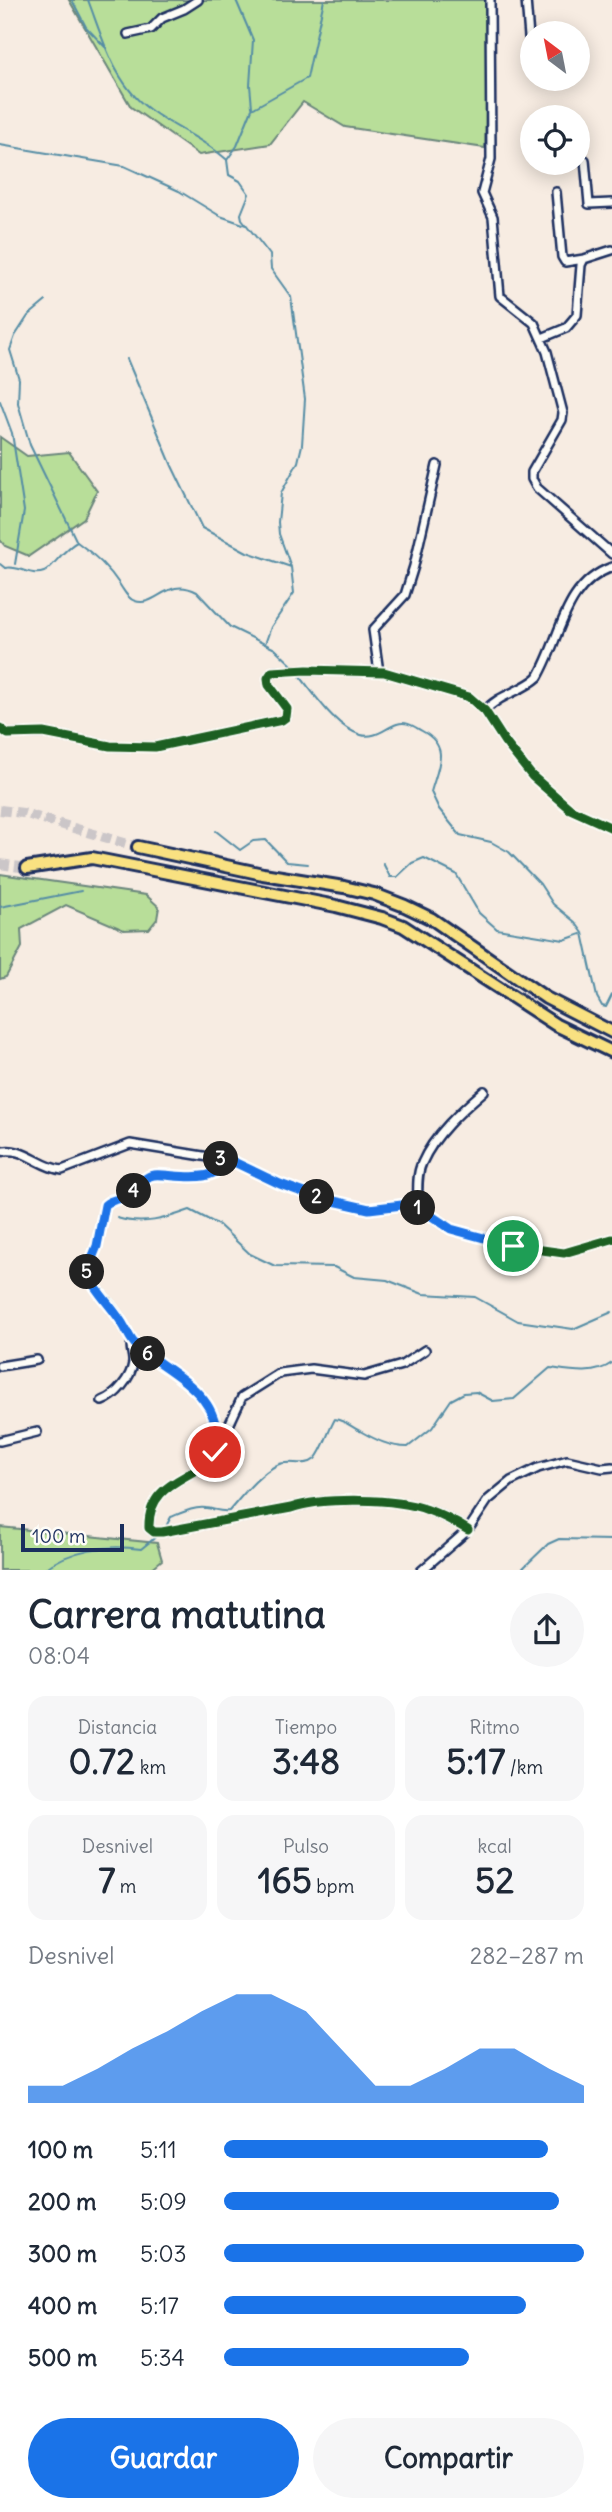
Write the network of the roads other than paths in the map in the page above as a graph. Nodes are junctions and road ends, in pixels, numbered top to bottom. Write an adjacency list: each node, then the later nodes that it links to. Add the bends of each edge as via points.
1 (198, 0): 5 (street, via 162,18 151,29)
2 (490, 0): 11 (street, via 491,159 482,193 493,217 499,296 530,318)
3 (526, 0): 4 (street)
4 (528, 21)
5 (128, 34)
6 (586, 175): 8 (street, via 589,204)
7 (556, 192): 10 (street, via 562,257 565,262)
8 (612, 203)
9 (612, 250): 10 (street)
10 (584, 260): 11 (street, via 577,315 566,328)
11 (542, 338): 13 (street, via 563,415 532,479)
12 (437, 465): 15 (street, via 405,595 373,630)
13 (612, 554)
14 (612, 567): 16 (street, via 597,573 579,590 538,677 494,701)
15 (379, 672): 16 (street, via 457,692); 17 (street, via 275,671 268,678 287,709 282,720 164,746 110,746 44,733 8,734)
16 (485, 711): 18 (street, via 532,776 570,809)
17 (0, 728)
18 (612, 828)
19 (138, 846): 21 (highway, via 344,887 405,906 432,919 546,998)
20 (27, 868): 22 (highway, via 92,858 382,918 403,926 556,1025)
21 (612, 1032)
22 (612, 1052)
23 (484, 1091): 26 (street, via 463,1109 421,1164)
24 (0, 1152): 25 (street, via 16,1151 62,1170 130,1144)
25 (221, 1159): 26 (street, via 294,1190 357,1207); 28 (street, via 218,1169 197,1178 149,1176 129,1195 105,1205 88,1275)
26 (418, 1207): 27 (street, via 451,1229 527,1249 564,1253)
27 (612, 1239)
28 (131, 1341): 32 (street, via 133,1363 125,1381 111,1398); 35 (street, via 202,1398)
29 (425, 1350): 35 (street, via 402,1365 364,1376 311,1369 279,1373 242,1397 224,1436)
30 (37, 1360): 31 (street)
31 (0, 1366)
32 (102, 1401)
33 (37, 1432): 34 (street)
34 (0, 1441)
35 (217, 1441): 37 (street, via 209,1463 176,1480 160,1496 149,1521 154,1532 318,1501 346,1500 425,1508)
36 (612, 1466): 37 (street, via 567,1460 538,1468 499,1489)
37 (468, 1530): 38 (street)
38 (421, 1570)

